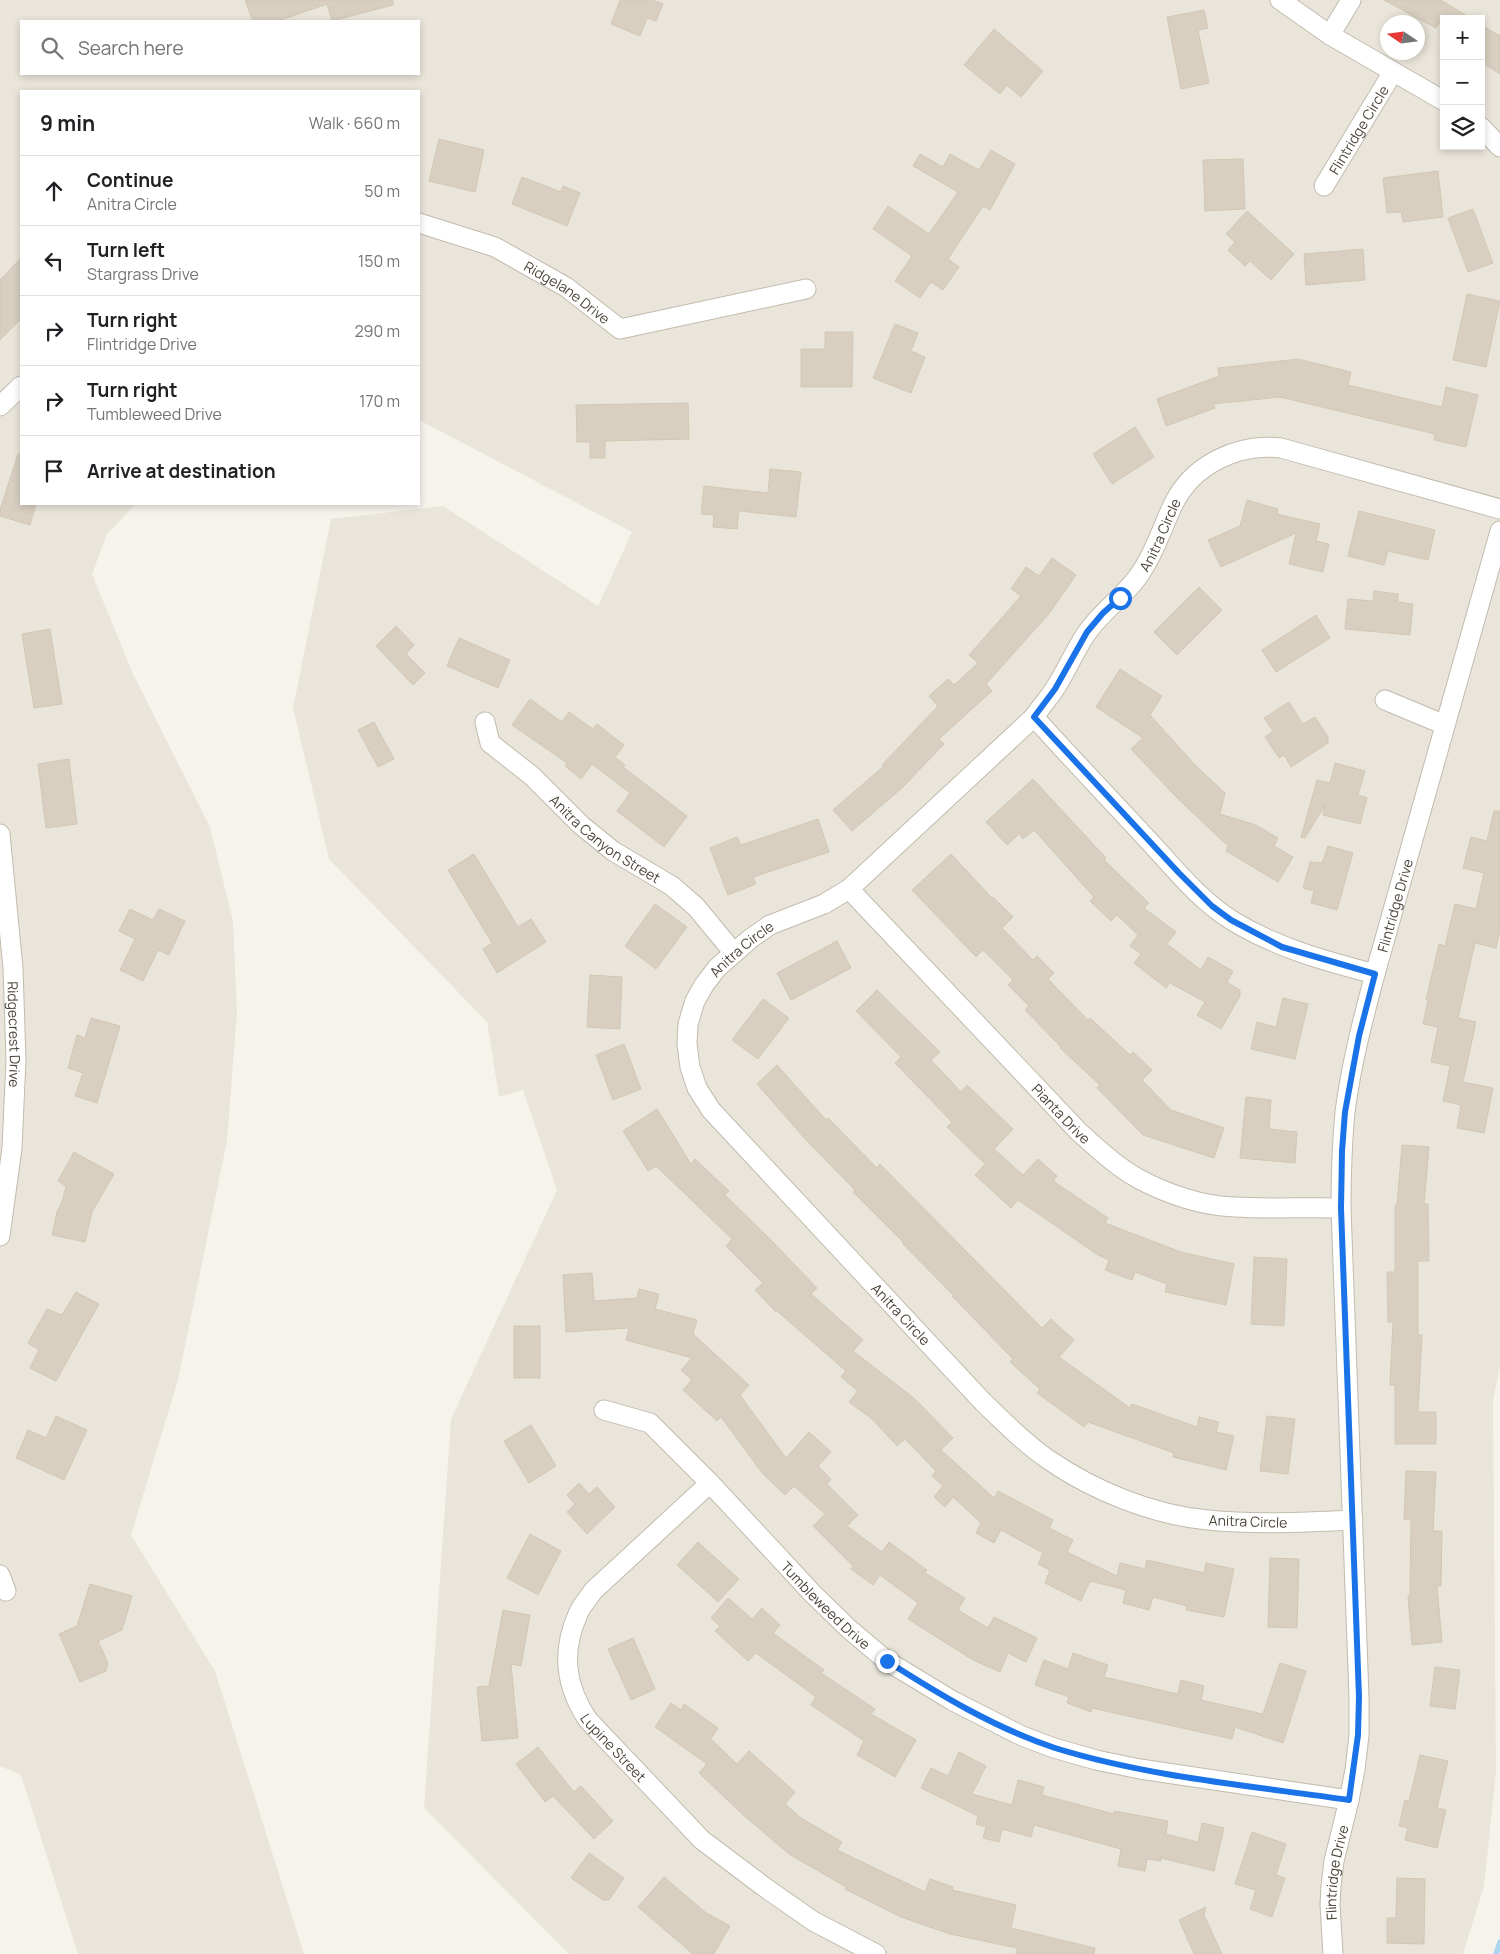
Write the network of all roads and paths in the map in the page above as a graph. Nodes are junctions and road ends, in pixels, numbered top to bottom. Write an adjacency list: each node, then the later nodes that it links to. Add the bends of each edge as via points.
1 (1280, 0): 3 (street)
2 (1351, 0): 3 (street)
3 (1330, 35): 4 (street)
4 (1393, 72): 5 (street); 8 (street, Flintridge Circle)
5 (1440, 99)
6 (1485, 131): 7 (street)
7 (1500, 147)
8 (1324, 186)
9 (420, 223): 10 (street, Ridgelane Drive, via 495,248 566,287 620,329)
10 (806, 289)
11 (20, 387): 12 (street)
12 (0, 406)
13 (1500, 509): 16 (street, Anitra Circle, via 1281,448 1249,448 1216,459 1184,485 1153,554 1137,577 1087,632 1055,689)
14 (1500, 530): 18 (street, Flintridge Drive)
15 (1385, 700): 18 (street)
16 (1034, 717): 20 (street, Anitra Circle); 22 (street, via 1179,873 1219,911 1282,947)
17 (485, 722): 21 (street, Anitra Canyon Street, via 490,743 532,776 581,825 613,851 672,886 696,908)
18 (1445, 725): 22 (street, Flintridge Drive)
19 (0, 834): 24 (street, Ridgecrest Drive, via 13,968 16,1060 12,1148)
20 (849, 889): 21 (street, Anitra Circle, via 824,904 770,925); 23 (street, Pianta Drive, via 1080,1132 1108,1158 1139,1179 1171,1193 1233,1207)
21 (734, 953): 27 (street, Anitra Circle, via 704,985 688,1024 690,1067 697,1088 711,1110 738,1140 983,1402 1022,1439 1077,1477 1139,1504 1174,1514 1241,1523)
22 (1375, 974): 23 (street, Flintridge Drive, via 1357,1044 1345,1112)
23 (1341, 1208): 27 (street, Flintridge Drive)
24 (0, 1236)
25 (604, 1410): 26 (street, Tumbleweed Drive, via 650,1423)
26 (710, 1483): 28 (street, Tumbleweed Drive, via 812,1593 887,1661 990,1721 1054,1748 1096,1760); 29 (street, Lupine Street, via 593,1592 578,1612 570,1635 568,1659 570,1683 577,1704 588,1720 702,1840 814,1921)
27 (1353, 1520): 28 (street, Flintridge Drive, via 1359,1706)
28 (1349, 1800): 30 (street, Flintridge Drive, via 1331,1886)
29 (876, 1954)
30 (1334, 1954)

